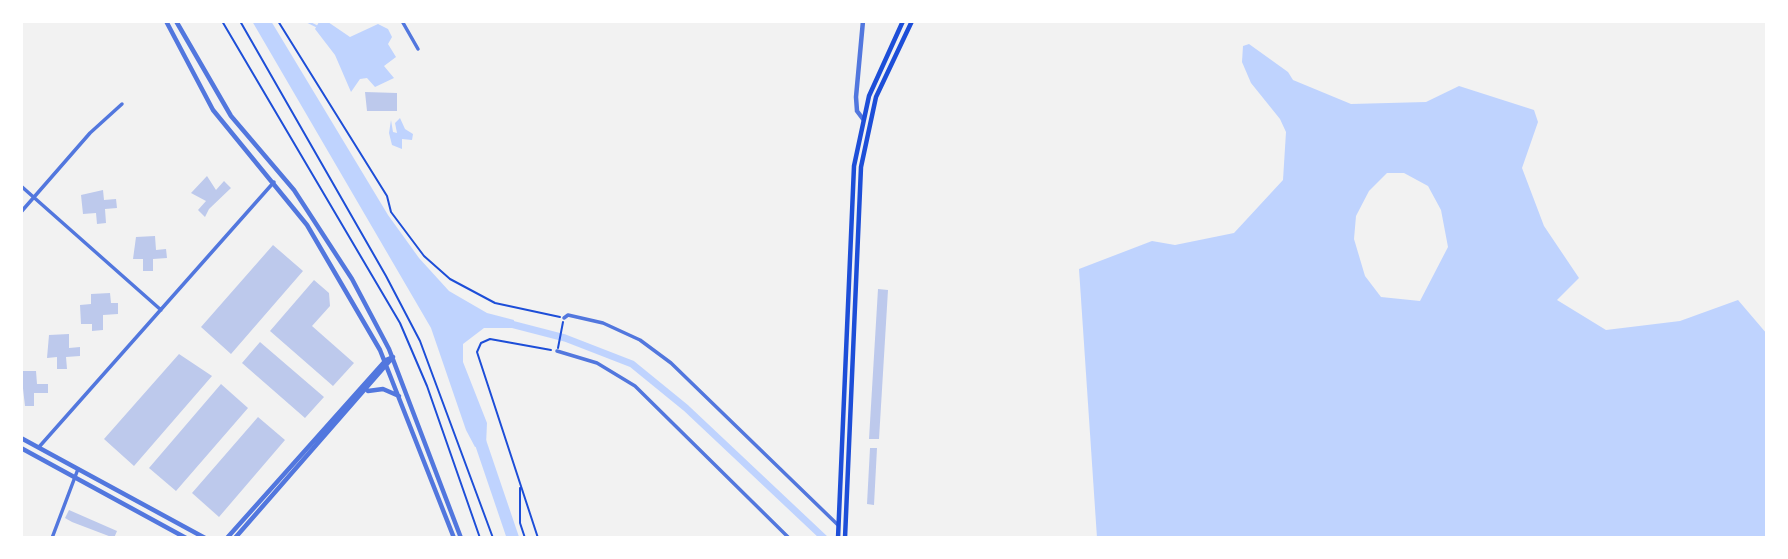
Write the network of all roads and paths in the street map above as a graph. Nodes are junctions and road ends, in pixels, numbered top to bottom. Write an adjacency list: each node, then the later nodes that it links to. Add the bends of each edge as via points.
1 (166, 21): 13 (street, via 220,120)
2 (176, 21): 20 (street, via 238,127 322,230)
3 (222, 21): 38 (path, via 400,323)
4 (240, 21): 39 (path, via 420,341)
5 (278, 21): 18 (path, via 387,196 391,212 424,256 450,279 495,303)
6 (402, 21): 10 (street)
7 (863, 21): 12 (street, via 856,97)
8 (903, 21): 12 (main road)
9 (912, 21): 44 (main road, via 876,97 862,167)
10 (418, 49)
11 (122, 104): 15 (street)
12 (863, 119): 30 (main road, via 854,166)
13 (274, 182): 17 (street); 21 (street, via 318,242)
14 (21, 186): 15 (street)
15 (34, 197): 16 (street); 17 (street)
16 (21, 212)
17 (161, 310): 25 (street)
18 (564, 317): 19 (path); 30 (street, via 603,323 640,340 671,363)
19 (557, 350): 29 (path, via 492,339 478,348 477,358); 42 (street, via 597,363 635,386)
20 (393, 357): 21 (street); 37 (street)
21 (387, 363): 22 (street); 23 (street); 34 (street)
22 (362, 396): 23 (street, via 383,388); 35 (street)
23 (401, 397): 36 (street)
24 (21, 438): 25 (street)
25 (39, 447): 27 (street)
26 (21, 448): 28 (street)
27 (78, 469): 28 (street); 33 (street)
28 (75, 478): 31 (street); 32 (street)
29 (520, 483): 40 (path, via 520,523); 41 (path)
30 (838, 525): 43 (main road)
31 (52, 538)
32 (187, 538)
33 (205, 538)
34 (227, 538)
35 (236, 538)
36 (454, 538)
37 (461, 538)
38 (480, 538)
39 (493, 538)
40 (525, 538)
41 (538, 538)
42 (789, 538)
43 (838, 538)
44 (845, 538)

